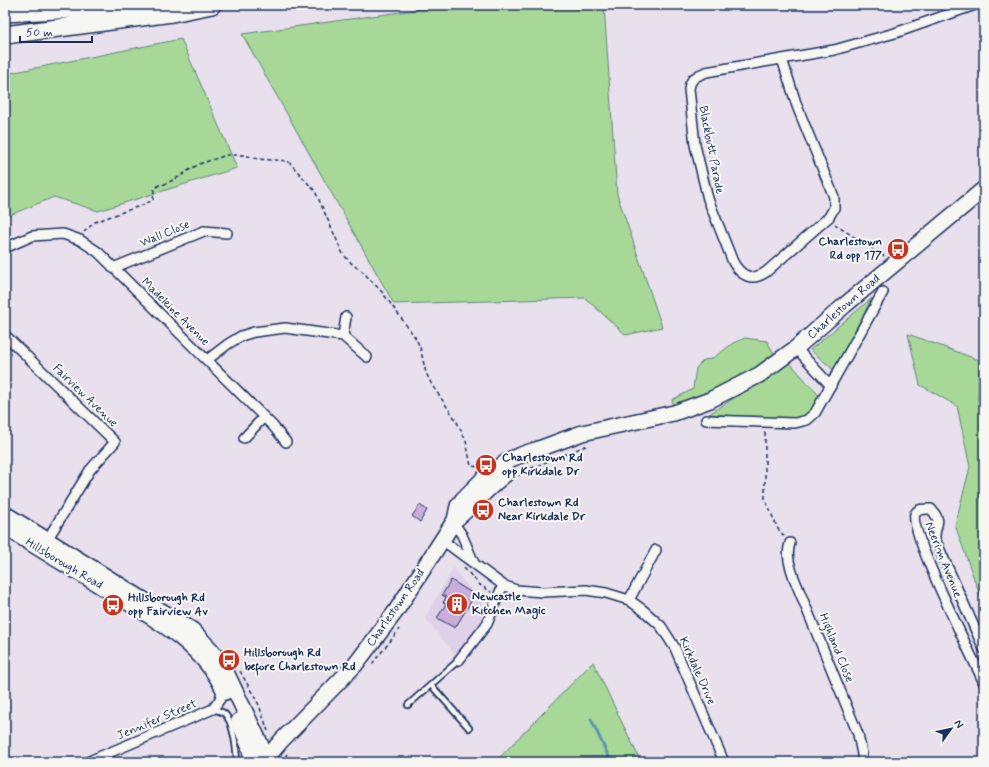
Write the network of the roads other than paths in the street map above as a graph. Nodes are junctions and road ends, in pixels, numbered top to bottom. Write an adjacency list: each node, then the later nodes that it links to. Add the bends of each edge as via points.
1 (141, 5): 4 (highway)
2 (212, 5): 5 (highway, via 165,14)
3 (975, 5): 6 (street, Blackbutt Parade, via 856,44)
4 (5, 13)
5 (5, 35)
6 (782, 59): 6 (street, Blackbutt Parade, via 706,72 693,79 690,84 695,145 716,224 737,269 752,277 766,272 829,217 834,208 834,197 797,106)
7 (984, 189): 15 (main road, Charlestown Road)
8 (227, 233): 10 (street, Wall Close, via 204,231)
9 (5, 248): 10 (street, Madeleine Avenue, via 32,236 63,234 79,239 98,252)
10 (114, 268): 17 (street, Madeleine Avenue)
11 (883, 292): 18 (street, Charlestown Road)
12 (346, 316): 14 (street)
13 (5, 335): 26 (street, Fairview Avenue, via 115,442 90,470)
14 (343, 336): 16 (street); 17 (street, via 285,328 254,332 241,336)
15 (796, 348): 18 (street, Charlestown Road); 24 (main road, Charlestown Road, via 759,375 710,400 674,413 582,433 511,459 485,477 458,506)
16 (367, 357)
17 (207, 360): 19 (street, Madeleine Avenue)
18 (830, 386): 20 (street, Charlestown Road, via 807,420 795,423)
19 (264, 417): 21 (street); 22 (street, Madeleine Avenue)
20 (706, 420)
21 (244, 438)
22 (286, 442)
23 (5, 514): 26 (main road)
24 (454, 521): 27 (main road, Charlestown Road); 30 (street)
25 (5, 528): 37 (main road, Hillsborough Road, via 162,624 201,656)
26 (47, 540): 42 (main road, via 192,630 217,656 229,678 260,743)
27 (442, 540): 30 (street, Kirkdale Drive); 42 (main road, Charlestown Road, via 396,611 355,665)
28 (790, 543): 45 (street, Highland Close, via 788,559 794,578 858,734)
29 (656, 550): 32 (street)
30 (474, 564): 31 (street, Kirkdale Drive)
31 (503, 585): 32 (street, Kirkdale Drive, via 516,590 536,592 586,590); 34 (street, via 487,624)
32 (629, 600): 44 (street, Kirkdale Drive, via 661,626 675,648)
33 (984, 649): 35 (street, Neerim Avenue, via 935,539 938,517 931,509 924,508 915,514 915,525 926,556)
34 (459, 660): 36 (lane)
35 (984, 683)
36 (431, 685): 38 (lane); 40 (lane)
37 (223, 688): 39 (street, Jennifer Street, via 220,699); 42 (main road, Hillsborough Road, via 249,746)
38 (408, 705)
39 (213, 709): 41 (lane, via 225,714 230,724); 43 (street, Jennifer Street)
40 (469, 728)
41 (238, 760)
42 (260, 761)
43 (87, 762)
44 (724, 762)
45 (862, 762)

